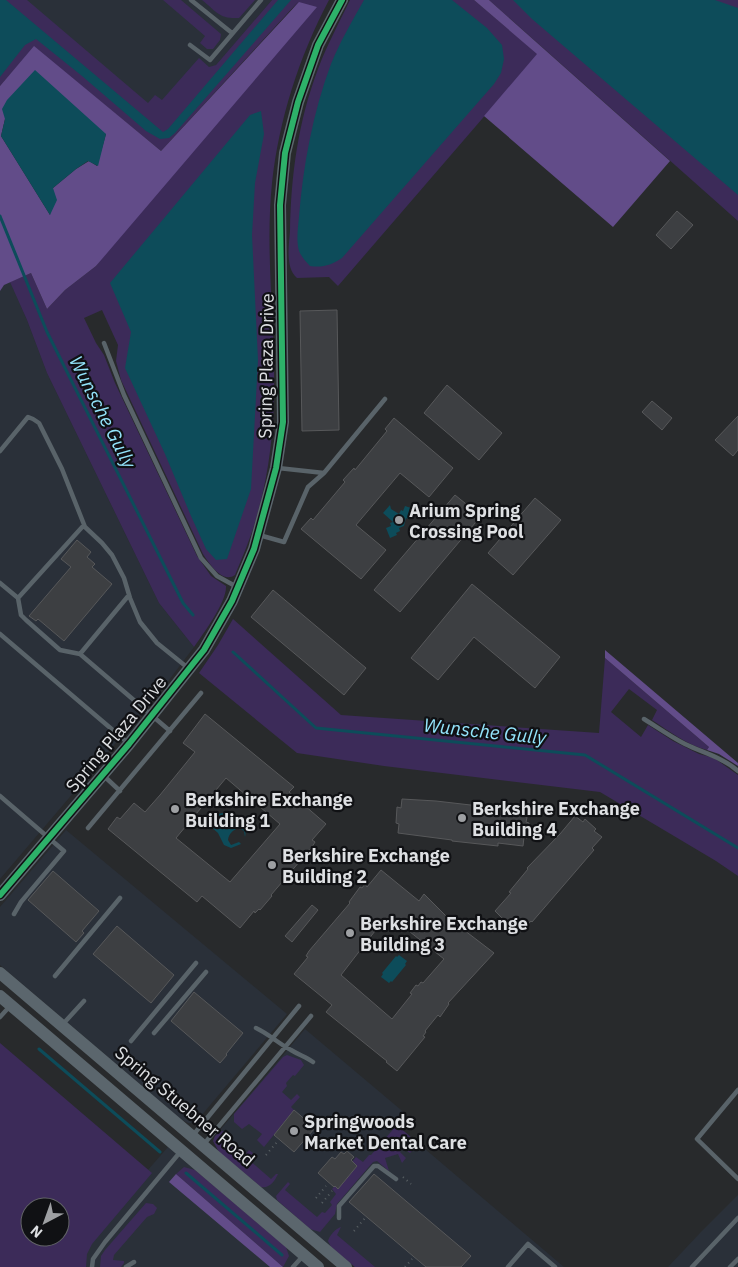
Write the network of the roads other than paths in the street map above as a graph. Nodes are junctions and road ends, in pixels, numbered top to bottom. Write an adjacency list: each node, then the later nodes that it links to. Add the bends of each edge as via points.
1 (191, 0): 4 (lane)
2 (261, 0): 4 (lane)
3 (342, 0): 9 (street, Spring Plaza Drive, via 318,45 285,153 280,205 283,422)
4 (232, 33): 5 (lane, via 210,60)
5 (190, 45)
6 (104, 343): 14 (lane, via 124,395 201,558 217,576)
7 (385, 399): 10 (lane)
8 (0, 451): 11 (lane, via 28,417 39,423)
9 (276, 468): 10 (lane); 12 (street, Spring Plaza Drive)
10 (324, 473): 12 (lane, via 308,487 284,542)
11 (84, 525): 15 (lane, via 112,555); 16 (lane)
12 (259, 535): 14 (street, Spring Plaza Drive)
13 (0, 582): 16 (lane)
14 (238, 588): 19 (street, Spring Plaza Drive, via 204,650)
15 (129, 595): 18 (lane); 19 (lane, via 140,622 157,643)
16 (18, 598): 18 (lane, via 21,615 26,620 60,650)
17 (0, 634): 24 (lane)
18 (80, 654): 21 (lane)
19 (189, 669): 21 (street, Spring Plaza Drive)
20 (202, 693): 23 (lane)
21 (152, 716): 23 (lane); 24 (street, Spring Plaza Drive)
22 (644, 719): 25 (lane)
23 (170, 731): 27 (lane)
24 (129, 744): 26 (street, Spring Plaza Drive)
25 (738, 771)
26 (103, 775): 27 (lane); 30 (street, Spring Plaza Drive)
27 (120, 790): 29 (lane)
28 (0, 796): 30 (lane)
29 (88, 828)
30 (49, 838): 31 (street, Spring Plaza Drive); 33 (lane, via 64,850)
31 (0, 895)
32 (120, 898): 37 (lane)
33 (14, 914)
34 (196, 963): 48 (lane)
35 (206, 972): 46 (lane)
36 (0, 973): 44 (street, Spring Stuebner Road)
37 (55, 976)
38 (0, 996): 40 (street, Spring Stuebner Road)
39 (84, 1001): 44 (lane)
40 (11, 1005): 43 (lane); 54 (street, Spring Stuebner Road)
41 (299, 1006): 47 (lane)
42 (311, 1016): 49 (lane)
43 (0, 1018)
44 (62, 1026): 52 (street, Spring Stuebner Road)
45 (256, 1028): 47 (lane)
46 (154, 1033)
47 (273, 1038): 49 (lane); 52 (lane)
48 (131, 1041)
49 (286, 1047): 50 (lane); 53 (lane)
50 (313, 1062)
51 (738, 1090): 56 (lane, via 697,1139)
52 (193, 1136): 53 (street, Spring Stuebner Road); 54 (street)
53 (204, 1145): 54 (street); 66 (street, Spring Stuebner Road)
54 (182, 1150): 59 (street, Spring Stuebner Road); 62 (lane, via 105,1242 93,1259)
55 (396, 1179): 57 (lane, via 374,1166 339,1206)
56 (738, 1179)
57 (339, 1218)
58 (738, 1218): 69 (lane)
59 (304, 1255): 64 (lane); 65 (street, Spring Stuebner Road)
60 (738, 1259): 70 (lane)
61 (134, 1262): 63 (lane)
62 (92, 1267)
63 (126, 1267)
64 (293, 1267)
65 (318, 1267)
66 (346, 1267)
67 (508, 1267): 68 (lane, via 528,1244)
68 (555, 1267)
69 (692, 1267)
70 (730, 1267)

